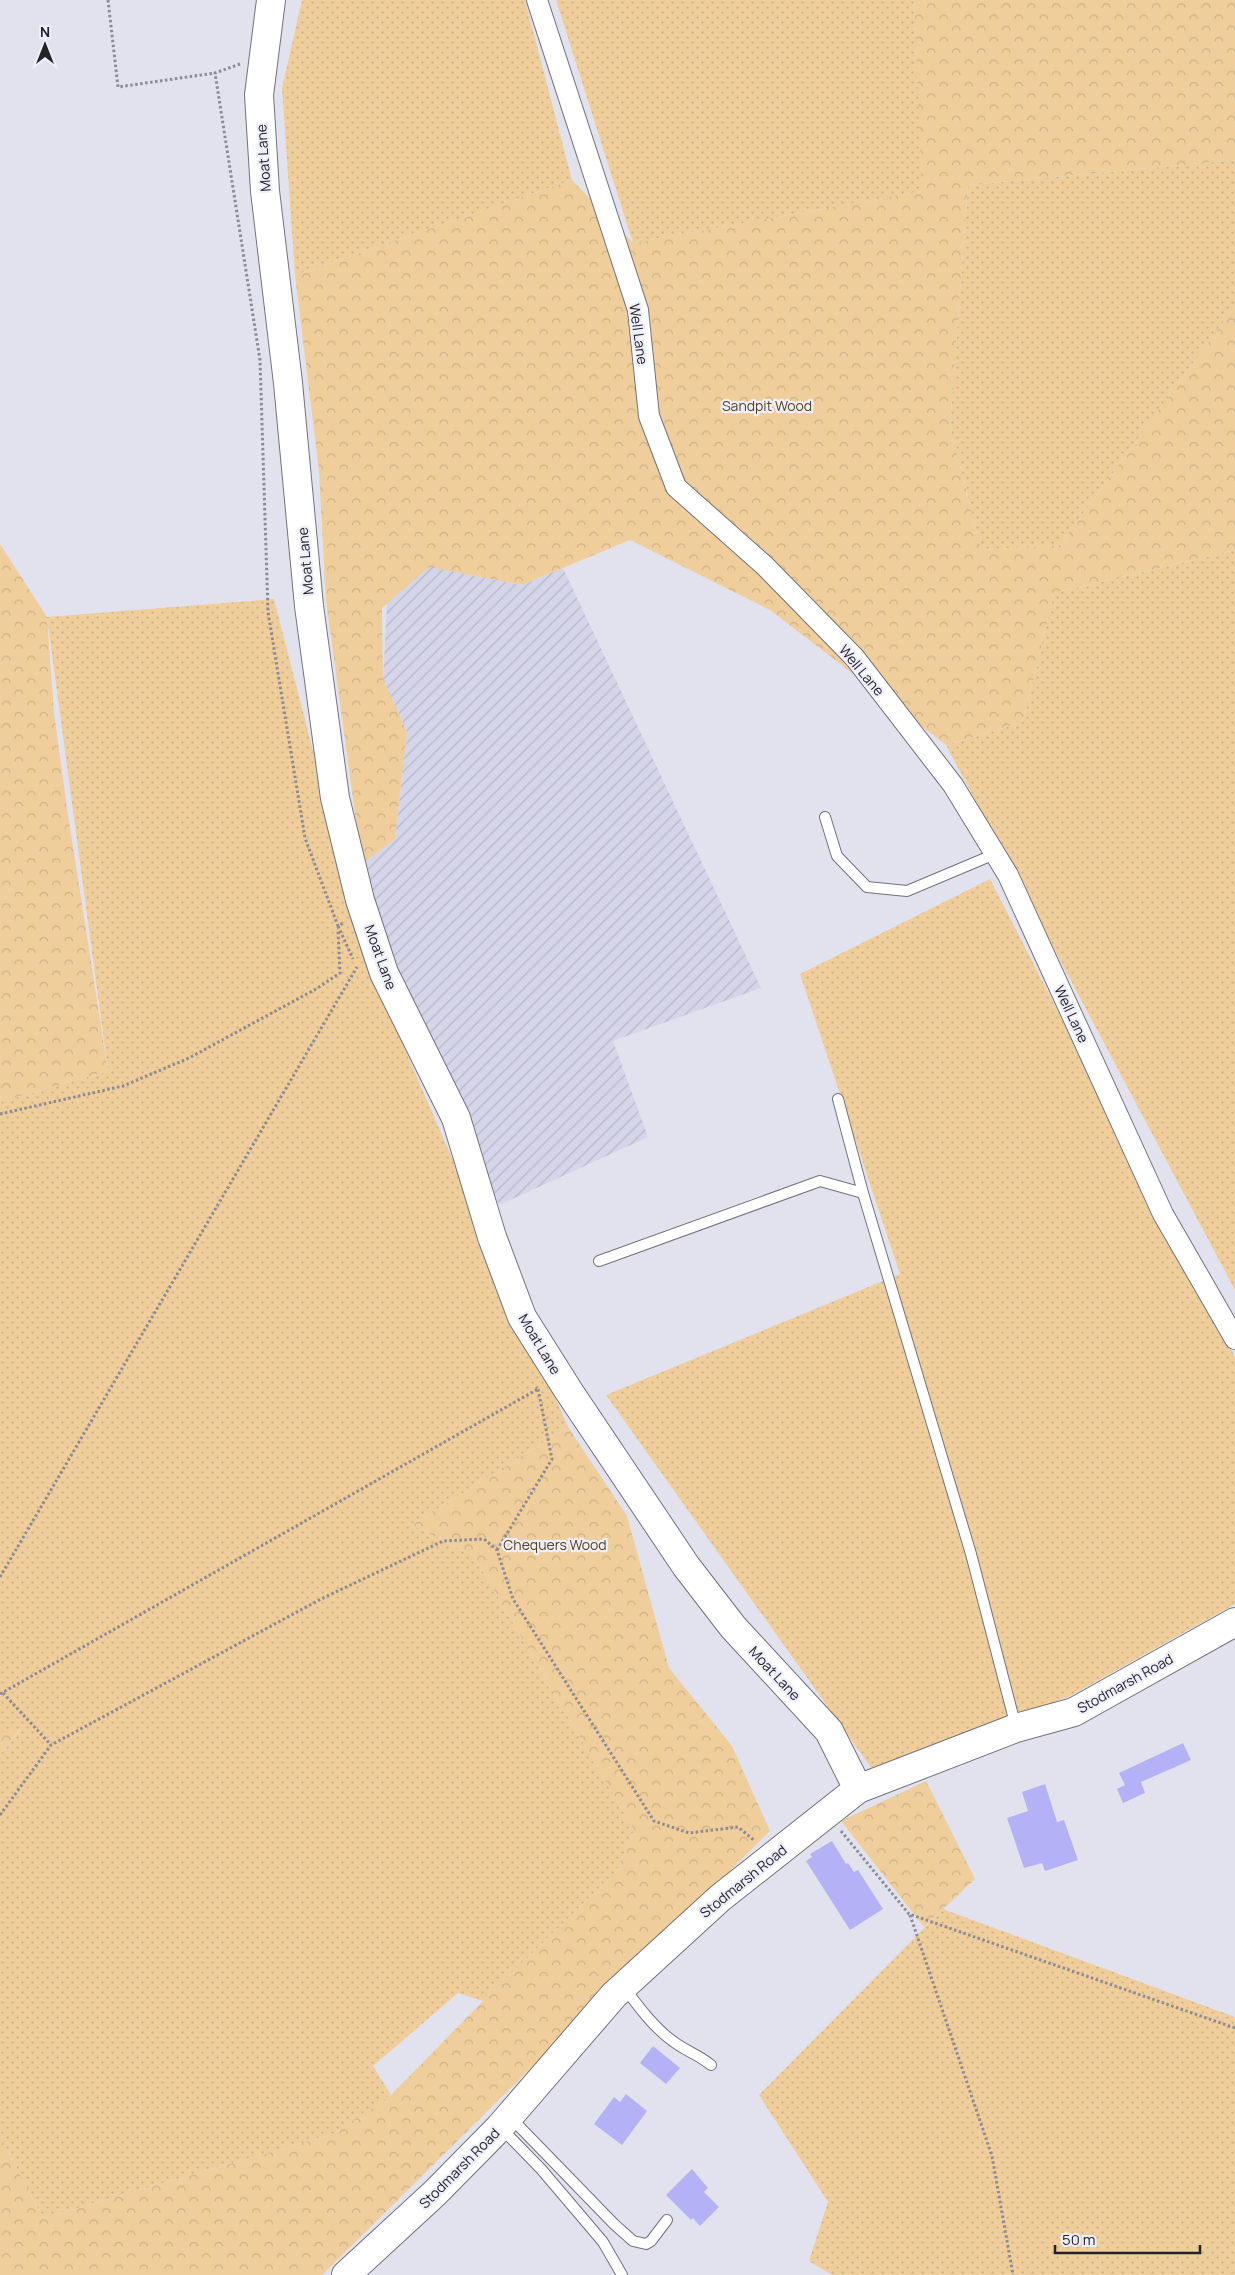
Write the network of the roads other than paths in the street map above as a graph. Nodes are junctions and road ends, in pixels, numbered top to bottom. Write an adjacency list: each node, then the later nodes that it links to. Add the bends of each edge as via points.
1 (271, 0): 11 (street, Moat Lane, via 260,95 265,190 288,383 309,606 335,798 360,900 384,973 456,1118 492,1237 522,1317 686,1566 733,1627 829,1731)
2 (537, 0): 4 (street, Well Lane, via 638,310 649,416 676,487 765,566 855,658 952,785)
3 (825, 817): 4 (lane, via 837,856 867,887 907,891)
4 (995, 854): 8 (street, Well Lane, via 1008,875 1163,1214)
5 (838, 1099): 6 (lane)
6 (863, 1192): 7 (lane, via 820,1181); 10 (lane, via 971,1554)
7 (599, 1261)
8 (1235, 1340)
9 (1235, 1622): 10 (street, Stodmarsh Road, via 1074,1712)
10 (1016, 1728): 11 (street, Stodmarsh Road)
11 (858, 1789): 12 (street, Stodmarsh Road, via 720,1898)
12 (624, 1986): 13 (lane, via 663,2033); 14 (street, Stodmarsh Road)
13 (711, 2065)
14 (505, 2122): 15 (lane, via 633,2241 646,2244 651,2241); 16 (street, Stodmarsh Road, via 435,2193); 17 (lane, via 603,2242)
15 (667, 2220)
16 (346, 2275)
17 (622, 2275)

